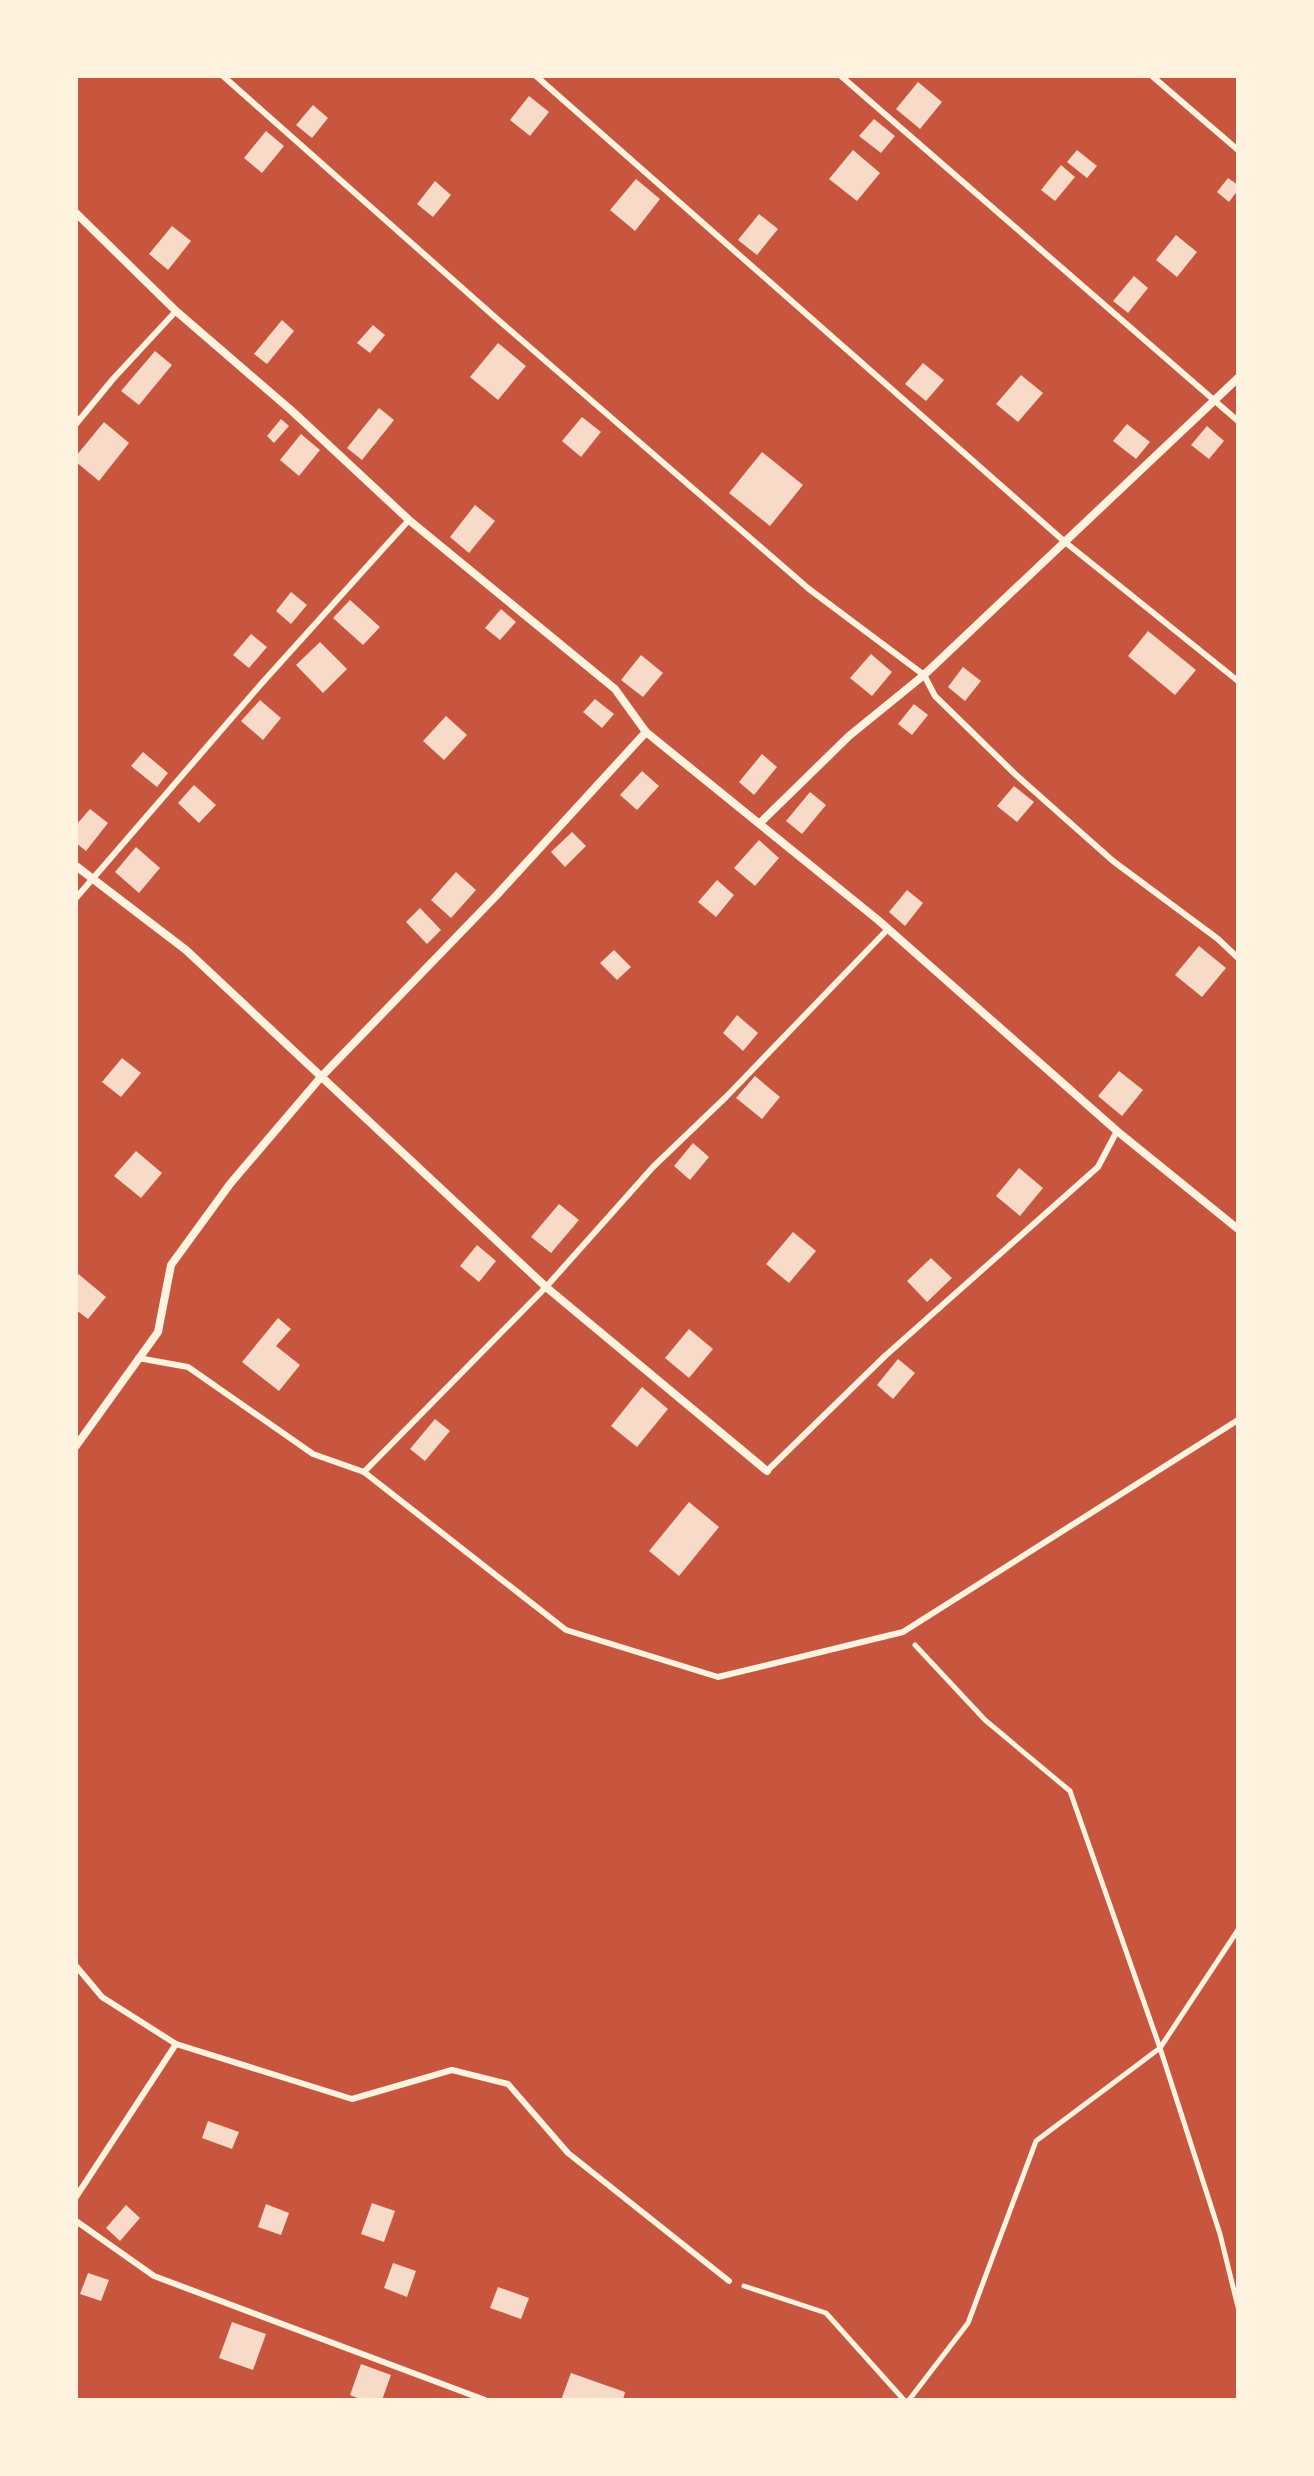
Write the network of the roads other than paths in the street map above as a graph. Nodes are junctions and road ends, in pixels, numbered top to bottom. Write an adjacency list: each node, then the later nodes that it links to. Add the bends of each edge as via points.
1 (223, 76): 14 (lane, via 809,589)
2 (536, 76): 13 (lane)
3 (841, 76): 9 (lane)
4 (1152, 76): 5 (lane)
5 (1238, 150)
6 (76, 213): 7 (street)
7 (176, 311): 11 (lane); 12 (street)
8 (1238, 378): 9 (street)
9 (1212, 400): 10 (lane); 13 (street)
10 (1238, 421)
11 (76, 424)
12 (409, 520): 16 (street, via 615,689); 19 (lane)
13 (1065, 542): 14 (street); 15 (lane)
14 (924, 675): 17 (street, via 849,736); 22 (lane, via 935,696 1015,774 1113,861)
15 (1238, 681)
16 (646, 732): 17 (street); 23 (street)
17 (760, 823): 21 (street)
18 (76, 866): 19 (street)
19 (92, 879): 20 (lane); 23 (street, via 186,950)
20 (76, 898)
21 (888, 929): 24 (street); 26 (lane, via 653,1167)
22 (1238, 958)
23 (321, 1077): 26 (street); 27 (street, via 230,1184 171,1265 158,1332)
24 (1117, 1131): 25 (street); 30 (lane, via 1098,1167 885,1356)
25 (1238, 1229)
26 (546, 1287): 30 (street); 31 (lane)
27 (138, 1358): 29 (street); 31 (lane, via 188,1367 313,1454)
28 (1238, 1420): 31 (lane, via 903,1632 718,1677 566,1630)
29 (76, 1446)
30 (767, 1471)
31 (364, 1472)
32 (76, 1966): 33 (lane, via 102,1997)
33 (176, 2044): 34 (lane); 36 (lane, via 352,2099 452,2070 508,2084 568,2153)
34 (76, 2197)
35 (76, 2221): 37 (lane, via 154,2276)
36 (729, 2281)
37 (485, 2400)

